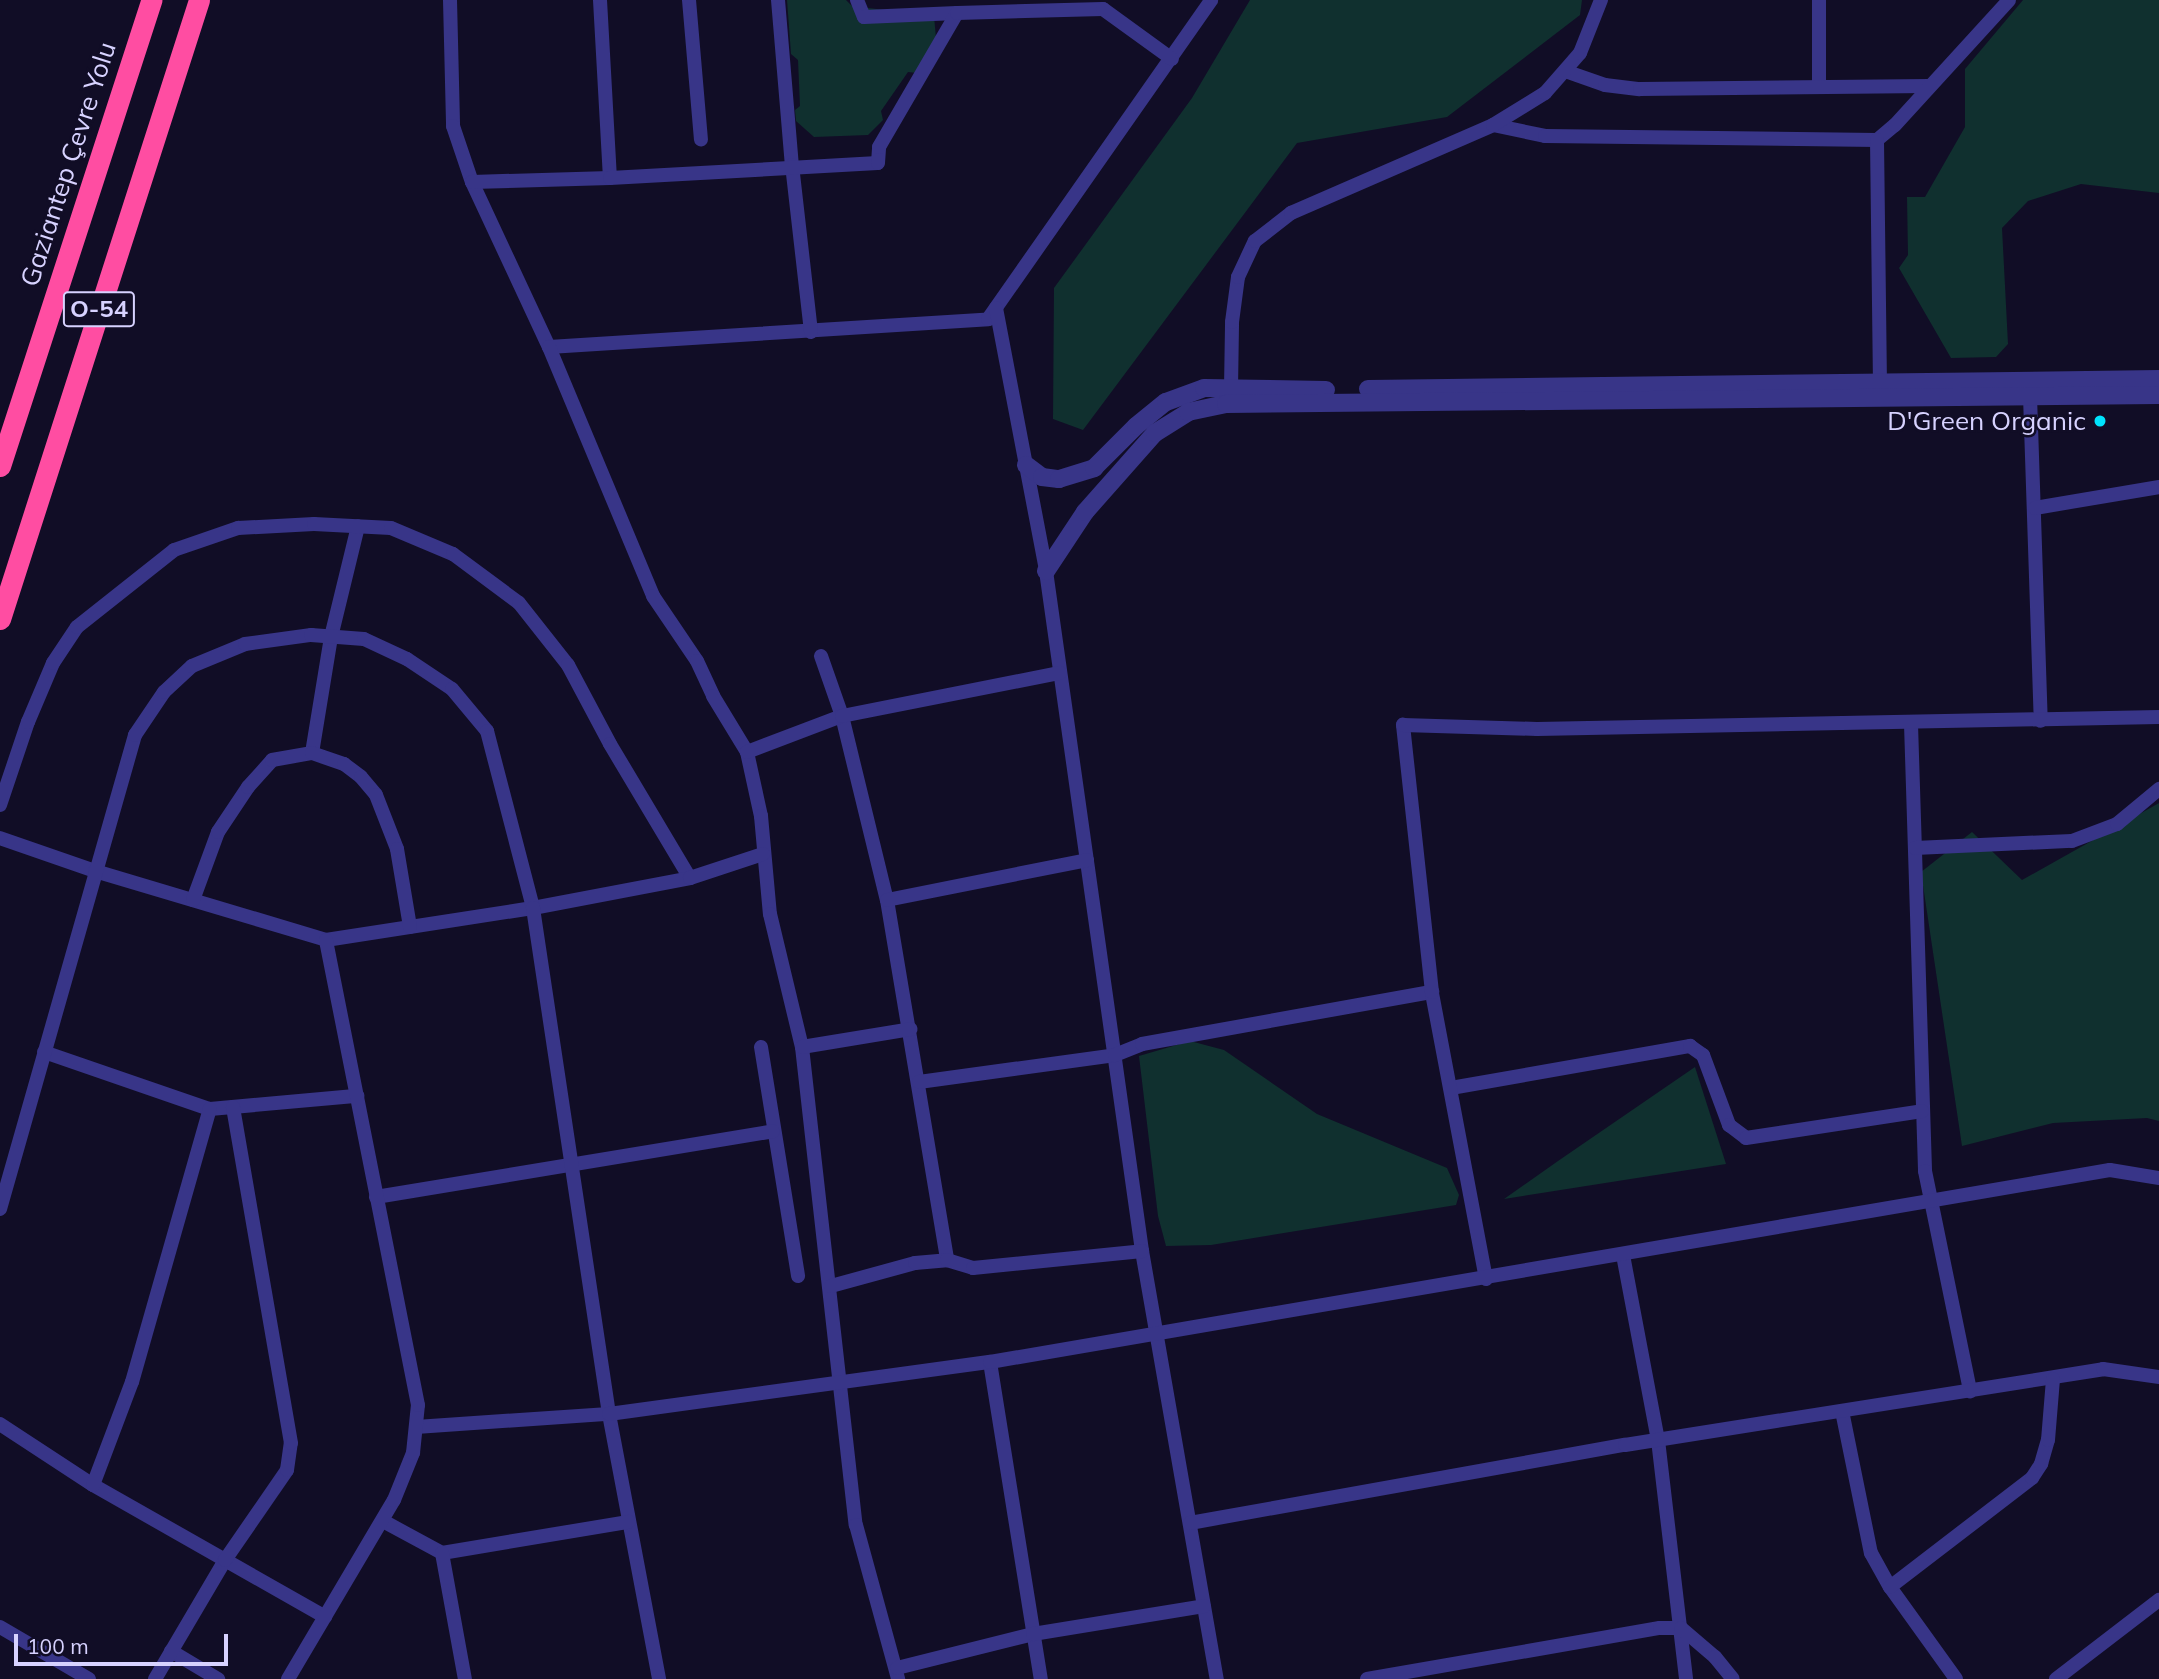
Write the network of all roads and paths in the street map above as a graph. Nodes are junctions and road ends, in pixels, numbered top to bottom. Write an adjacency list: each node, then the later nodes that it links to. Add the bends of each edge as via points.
1 (151, 0): 32 (highway, Gaziantep Çevre Yolu / O-54)
2 (200, 0): 37 (highway, O-54)
3 (450, 0): 22 (street, via 453,126)
4 (600, 0): 21 (street)
5 (689, 0): 18 (street)
6 (778, 0): 20 (street)
7 (857, 0): 12 (street, via 864,17)
8 (1211, 0): 13 (street)
9 (1601, 0): 14 (street, via 1580,53)
10 (1819, 0): 15 (street)
11 (2008, 0): 16 (street)
12 (957, 13): 13 (street, via 1103,9); 20 (street, via 879,147 878,163)
13 (1172, 59): 23 (street)
14 (1564, 71): 15 (street, via 1605,85 1640,89); 17 (street, via 1545,93)
15 (1819, 86): 16 (street)
16 (1929, 86): 19 (street)
17 (1493, 125): 19 (street, via 1545,136); 27 (street, via 1290,213 1255,242 1238,277)
18 (701, 139)
19 (1877, 140): 28 (street)
20 (792, 165): 21 (street); 24 (street)
21 (610, 178): 22 (street)
22 (472, 182): 25 (street)
23 (996, 309): 24 (street, via 988,319); 31 (street)
24 (811, 332): 25 (street)
25 (549, 347): 45 (street, via 653,596 697,661)
26 (2159, 379): 28 (street)
27 (1231, 389): 28 (street); 31 (street, via 1204,388 1166,402 1094,468 1059,479 1042,477)
28 (1880, 392): 29 (street); 36 (street, via 1226,404 1188,412 1155,433 1086,512)
29 (2030, 396): 30 (street); 34 (street)
30 (2159, 396)
31 (1026, 465): 36 (street)
32 (0, 466)
33 (2159, 487): 34 (street)
34 (2035, 508): 43 (street)
35 (358, 526): 38 (street); 48 (street, via 238,528 174,550 122,589 77,627 53,663); 54 (street, via 391,528 453,554 519,603 568,665)
36 (1046, 571): 40 (street)
37 (0, 619)
38 (331, 637): 46 (street); 53 (street, via 311,635 245,644 192,666 164,692 135,735); 57 (street, via 364,639 407,659 452,688 486,731)
39 (821, 656): 41 (street)
40 (1060, 673): 41 (street); 52 (street)
41 (842, 716): 45 (street); 56 (street)
42 (2159, 716): 43 (street)
43 (2041, 721): 44 (street)
44 (1911, 724): 50 (street); 60 (street, via 1537,729 1403,725)
45 (747, 752): 51 (street, via 761,816)
46 (312, 753): 55 (street, via 272,760 248,787 218,832); 58 (street, via 344,764 376,795 397,849)
47 (2159, 789): 50 (street, via 2116,824 2072,841)
48 (0, 806)
49 (0, 838): 53 (street)
50 (1915, 848): 71 (street)
51 (763, 854): 54 (street); 63 (street, via 770,914)
52 (1087, 860): 56 (street); 65 (street)
53 (95, 871): 55 (street); 64 (street)
54 (691, 878): 57 (street)
55 (193, 900): 59 (street)
56 (887, 900): 61 (street)
57 (533, 908): 58 (street); 73 (street)
58 (410, 927): 59 (street)
59 (326, 940): 68 (street)
60 (1432, 992): 65 (street, via 1142,1044); 67 (street)
61 (911, 1029): 63 (street); 66 (street)
62 (761, 1047): 72 (street)
63 (802, 1047): 83 (street)
64 (44, 1052): 70 (street); 77 (street)
65 (1115, 1055): 66 (street); 78 (street)
66 (919, 1082): 80 (street)
67 (1451, 1088): 71 (street, via 1690,1045 1703,1055 1729,1125 1746,1138); 82 (street)
68 (357, 1096): 69 (street); 75 (street)
69 (233, 1107): 70 (street); 100 (street, via 291,1443 287,1470)
70 (210, 1109): 95 (street, via 132,1382)
71 (1922, 1111): 76 (street, via 1925,1171)
72 (773, 1131): 73 (street); 81 (street)
73 (572, 1167): 75 (street); 91 (street)
74 (2159, 1178): 76 (street, via 2110,1170)
75 (376, 1197): 93 (street, via 418,1405)
76 (1933, 1202): 79 (street); 89 (street)
77 (0, 1209)
78 (1142, 1251): 80 (street, via 973,1268); 84 (street)
79 (1623, 1255): 82 (street); 94 (street)
80 (947, 1260): 83 (street, via 915,1263)
81 (798, 1276)
82 (1486, 1279): 84 (street)
83 (831, 1286): 88 (street)
84 (1159, 1335): 85 (street); 98 (street)
85 (990, 1362): 88 (street); 107 (street)
86 (2159, 1377): 87 (street, via 2103,1369)
87 (2053, 1379): 89 (street); 101 (street, via 2046,1452 2032,1478)
88 (841, 1380): 91 (street); 109 (street, via 856,1525)
89 (1970, 1391): 90 (street)
90 (1842, 1411): 94 (street); 101 (street, via 1866,1538)
91 (609, 1414): 93 (street); 97 (street)
92 (0, 1424): 95 (street)
93 (415, 1427): 96 (street, via 413,1453)
94 (1658, 1440): 98 (street); 106 (street)
95 (93, 1485): 100 (street)
96 (383, 1521): 99 (street); 104 (street)
97 (628, 1522): 99 (street); 115 (street)
98 (1190, 1523): 103 (street)
99 (442, 1553): 114 (street)
100 (225, 1560): 104 (street); 108 (street)
101 (1890, 1587): 121 (street)
102 (2159, 1600): 122 (street)
103 (1204, 1606): 107 (street); 117 (street)
104 (325, 1617): 113 (street)
105 (0, 1628): 110 (street)
106 (1681, 1628): 118 (street); 119 (street); 120 (street, via 1715,1657)
107 (1033, 1634): 109 (street); 116 (street)
108 (171, 1651): 111 (street); 112 (street)
109 (897, 1674)
110 (89, 1679)
111 (155, 1679)
112 (218, 1679)
113 (288, 1679)
114 (464, 1679)
115 (659, 1679)
116 (1041, 1679)
117 (1217, 1679)
118 (1367, 1679)
119 (1686, 1679)
120 (1732, 1679)
121 (1956, 1679)
122 (2056, 1679)

